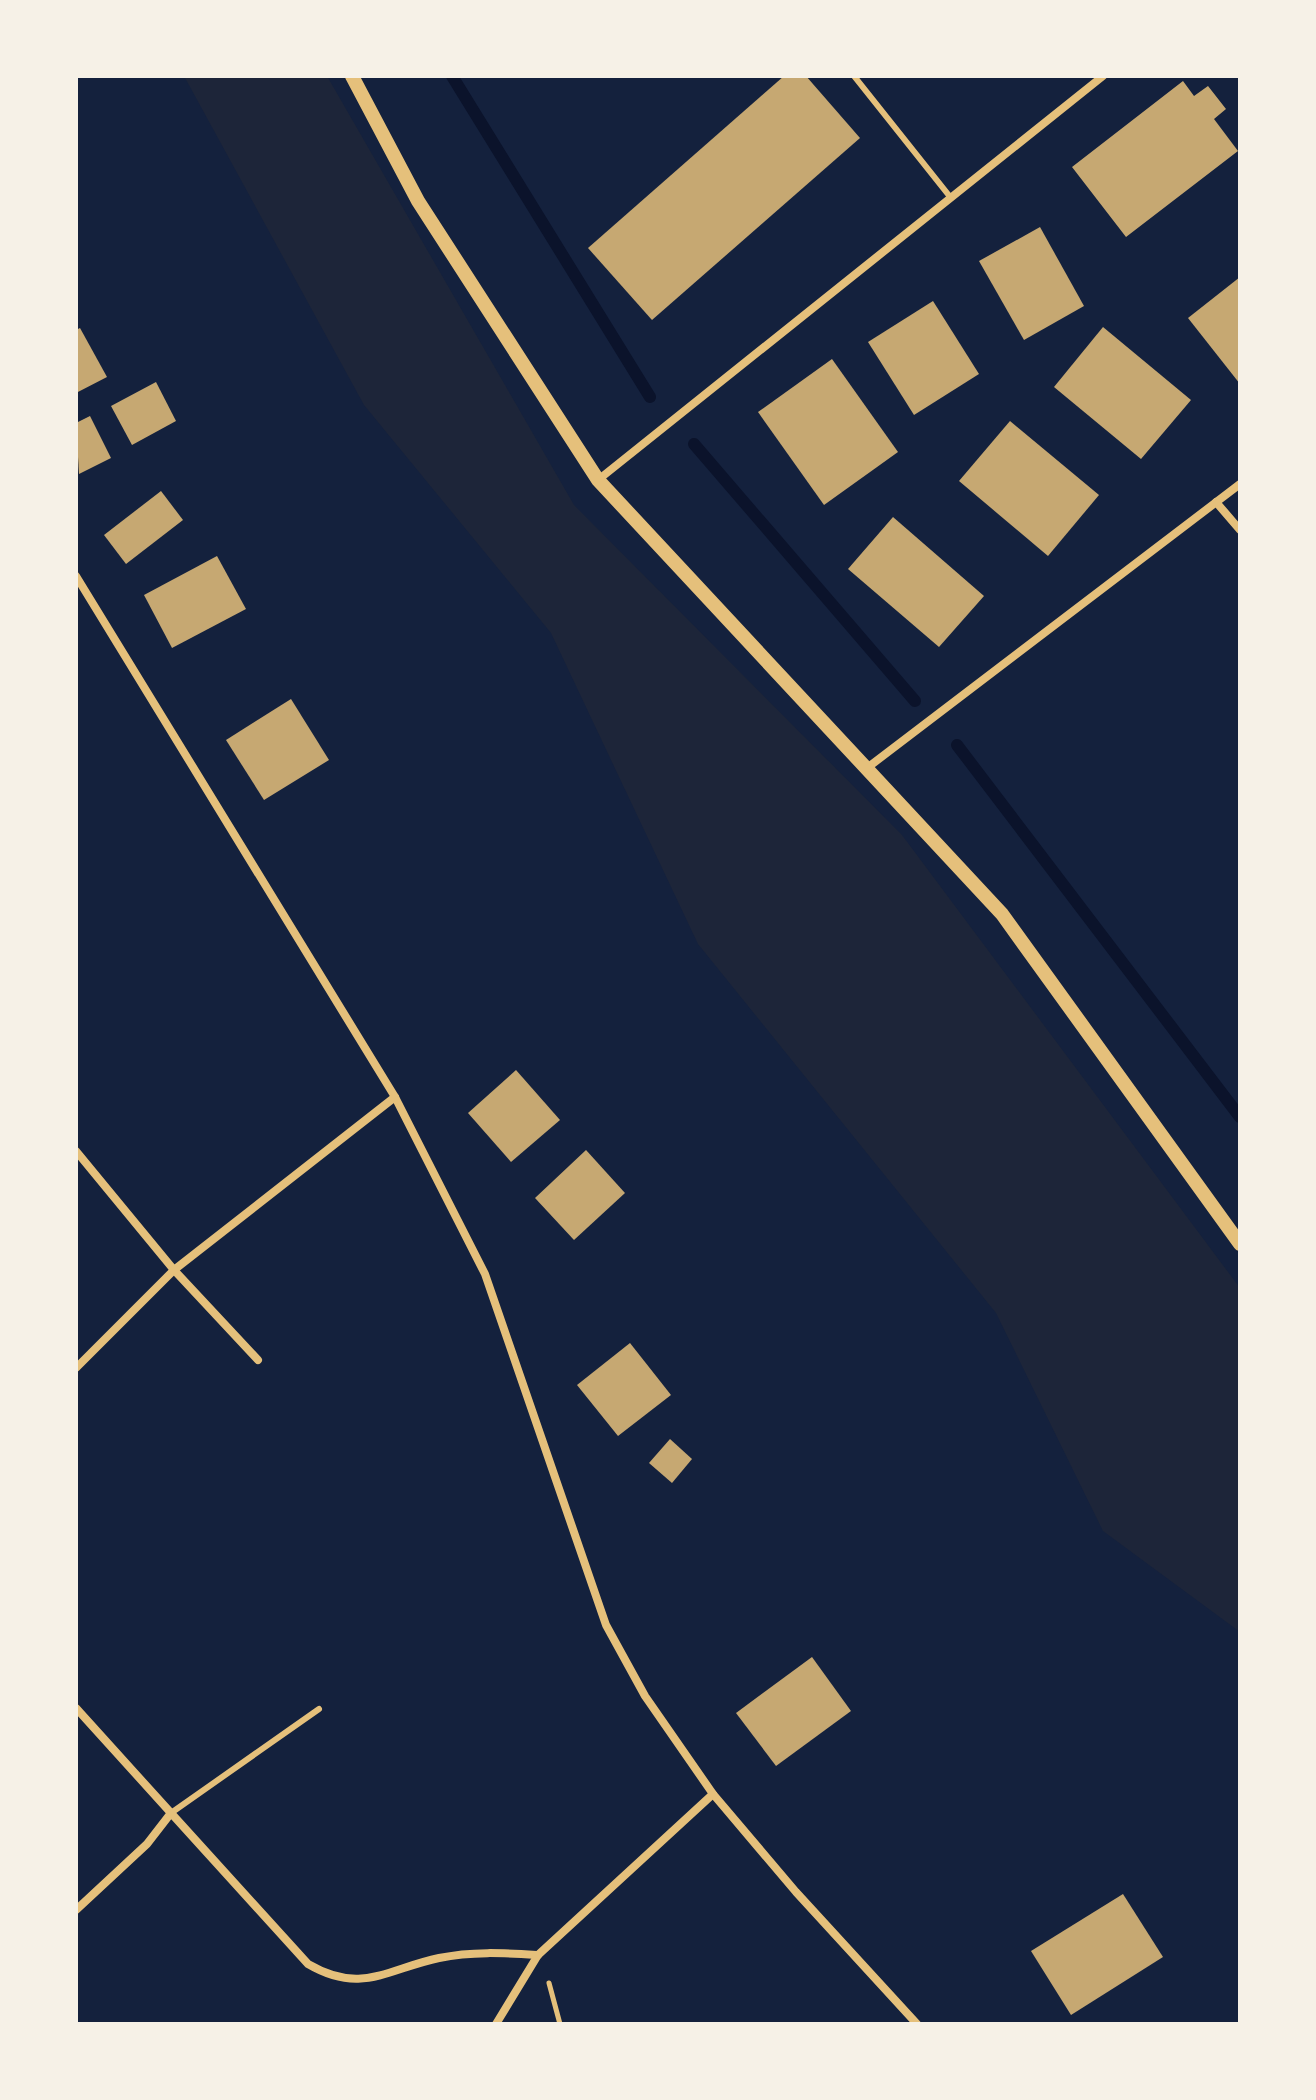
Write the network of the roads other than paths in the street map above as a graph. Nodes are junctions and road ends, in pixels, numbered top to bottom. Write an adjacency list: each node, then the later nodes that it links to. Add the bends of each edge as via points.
1 (352, 76): 5 (street, via 418,201)
2 (854, 76): 4 (lane)
3 (1103, 76): 4 (street)
4 (951, 198): 5 (street)
5 (598, 480): 10 (street)
6 (1240, 484): 7 (street)
7 (1216, 502): 8 (street); 10 (street)
8 (1240, 530)
9 (76, 576): 11 (street)
10 (867, 768): 13 (street, via 1002,914)
11 (395, 1097): 14 (street); 19 (street, via 485,1274 606,1625 645,1696)
12 (76, 1151): 14 (street)
13 (1240, 1244)
14 (174, 1270): 15 (street); 16 (street)
15 (258, 1360)
16 (76, 1368)
17 (76, 1708): 20 (street)
18 (319, 1709): 20 (lane)
19 (713, 1794): 22 (street); 24 (street)
20 (171, 1813): 21 (street, via 147,1844); 22 (street, via 308,1964 327,1975 370,1980 437,1958 484,1952)
21 (76, 1910)
22 (538, 1955): 23 (street)
23 (496, 2024)
24 (917, 2024)

